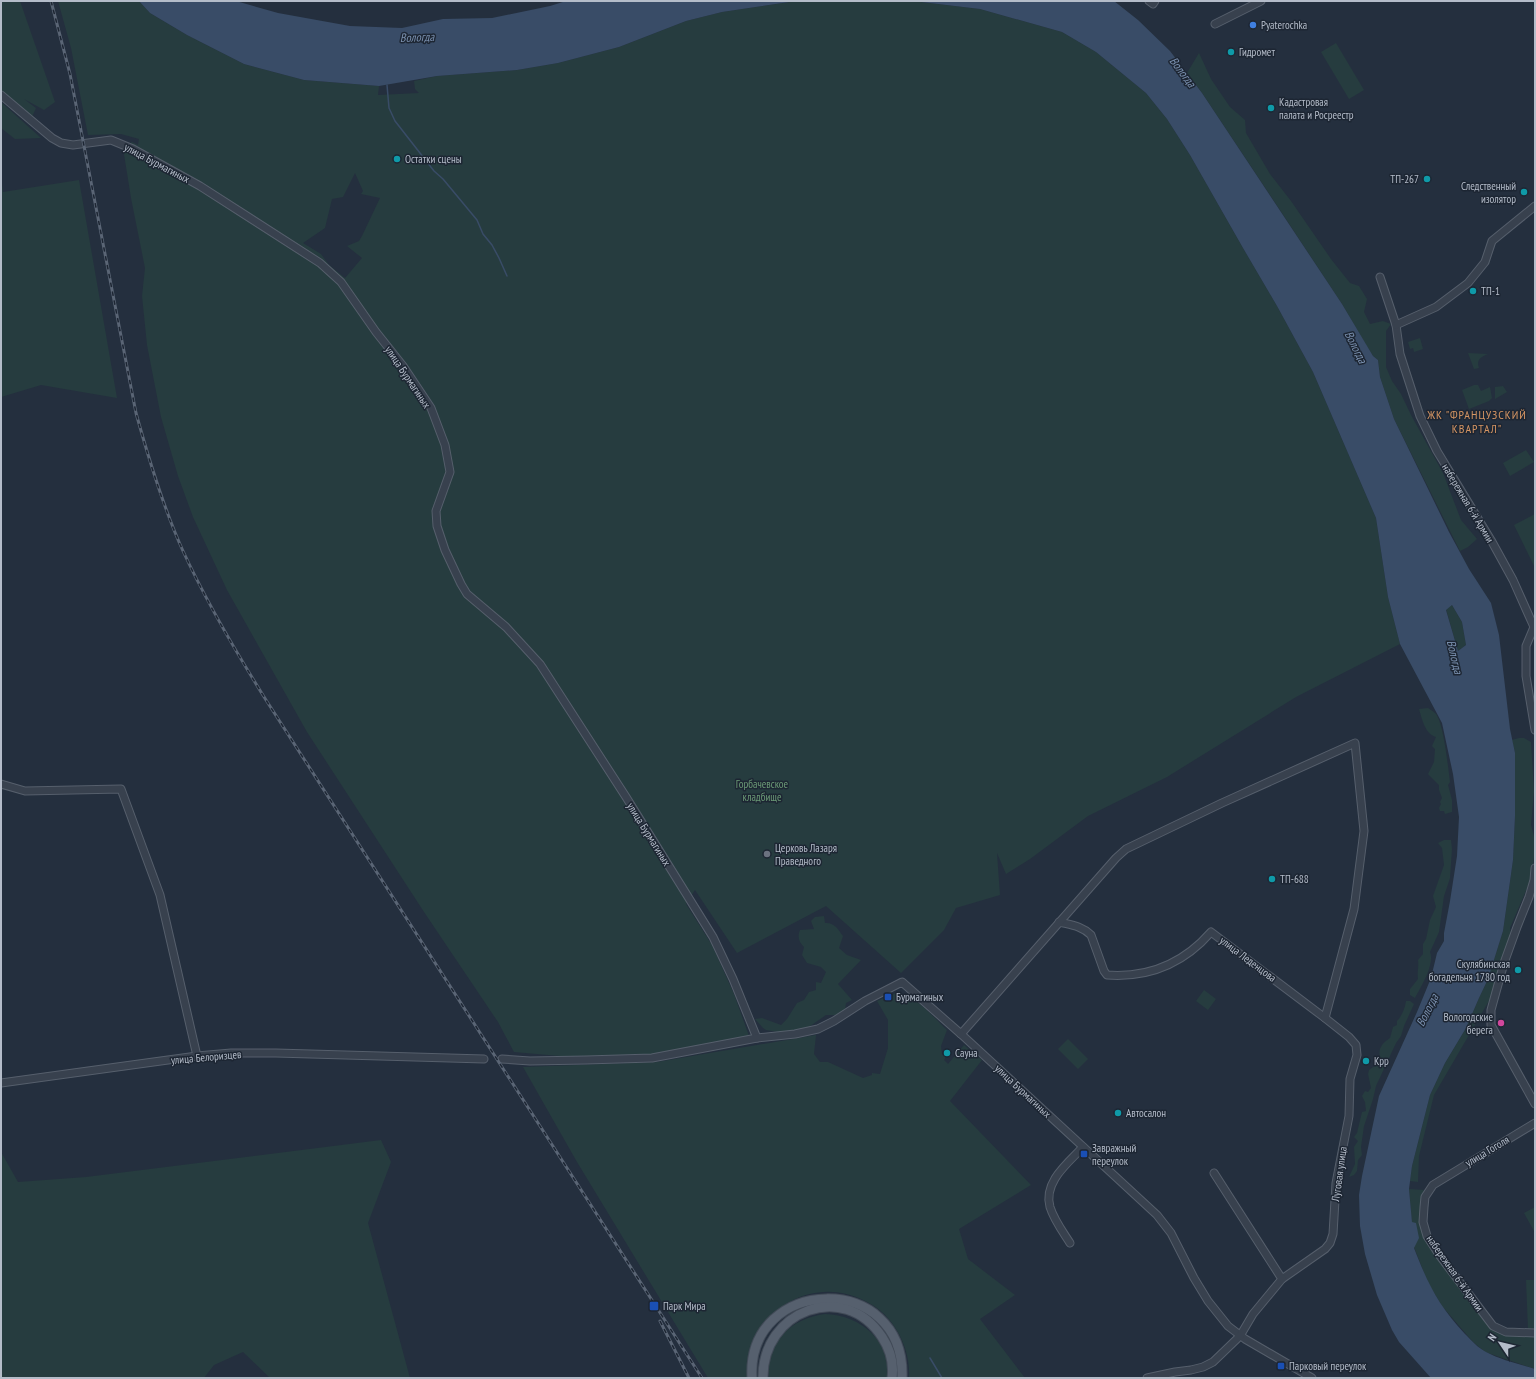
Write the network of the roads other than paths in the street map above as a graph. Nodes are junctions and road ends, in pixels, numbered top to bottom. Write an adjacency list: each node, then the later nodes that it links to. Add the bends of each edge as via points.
1 (1261, 1): 2 (street)
2 (1215, 24)
3 (1, 95): 15 (street, улица Бурмагиных, via 61,143 73,146 110,140 133,149 200,186 320,263 341,282 403,366 430,408 446,445 450,472 436,511 437,526 461,584 467,594 506,627 540,664 713,937)
4 (1535, 206): 6 (street, via 1492,241 1485,262 1468,283 1436,307)
5 (1380, 277): 6 (street, набережная 6-й Армии)
6 (1396, 325): 7 (street, набережная 6-й Армии, via 1400,354 1420,416 1437,452 1510,573)
7 (1534, 627): 8 (street, набережная 6-й Армии, via 1526,646 1526,676)
8 (1535, 730)
9 (1, 784): 17 (street, via 25,791 121,789 160,896)
10 (1535, 868): 11 (street)
11 (1532, 896): 21 (street, via 1507,956 1491,1010 1491,1025)
12 (1060, 922): 13 (street, улица Леденцова, via 1087,931 1093,938 1104,971 1107,975 1116,976 1144,973 1171,964 1193,950 1211,932); 13 (street, via 1126,849 1355,743 1364,831 1354,909); 14 (street)
13 (1325, 1018): 16 (street, улица Леденцова)
14 (961, 1034): 15 (street, улица Бурмагиных, via 902,982 818,1029); 23 (street, улица Бурмагиных)
15 (757, 1038): 19 (street, via 652,1058 572,1061)
16 (1356, 1045): 27 (street, Луговая улица, via 1357,1055 1350,1080 1349,1116 1336,1183 1333,1234 1325,1249)
17 (197, 1056): 18 (street, улица Белоризцев, via 276,1053); 20 (street, улица Белоризцев)
18 (484, 1059)
19 (502, 1059)
20 (1, 1083)
21 (1535, 1104)
22 (1535, 1123): 25 (street, улица Гоголя)
23 (1083, 1147): 26 (street, via 1058,1175 1050,1190 1049,1202 1052,1212); 29 (street, улица Бурмагиных, via 1164,1224 1208,1301 1228,1326)
24 (1214, 1173): 27 (street)
25 (1440, 1180): 28 (street, набережная 6-й Армии, via 1428,1190 1425,1197 1423,1222 1427,1236 1493,1326 1506,1332)
26 (1070, 1243)
27 (1282, 1279): 29 (street, via 1252,1314)
28 (1535, 1333)
29 (1240, 1336): 34 (street, via 1213,1362 1203,1367); 35 (street, улица Бурмагиных)
30 (752, 1378): 33 (main road, via 757,1347 773,1322 786,1310 803,1302 828,1298 857,1303 884,1323 899,1348)
31 (763, 1378): 32 (main road, via 767,1350 781,1327 801,1313 827,1307 852,1312 874,1327 890,1353)
32 (892, 1378)
33 (902, 1378)
34 (1147, 1378)
35 (1312, 1378)

